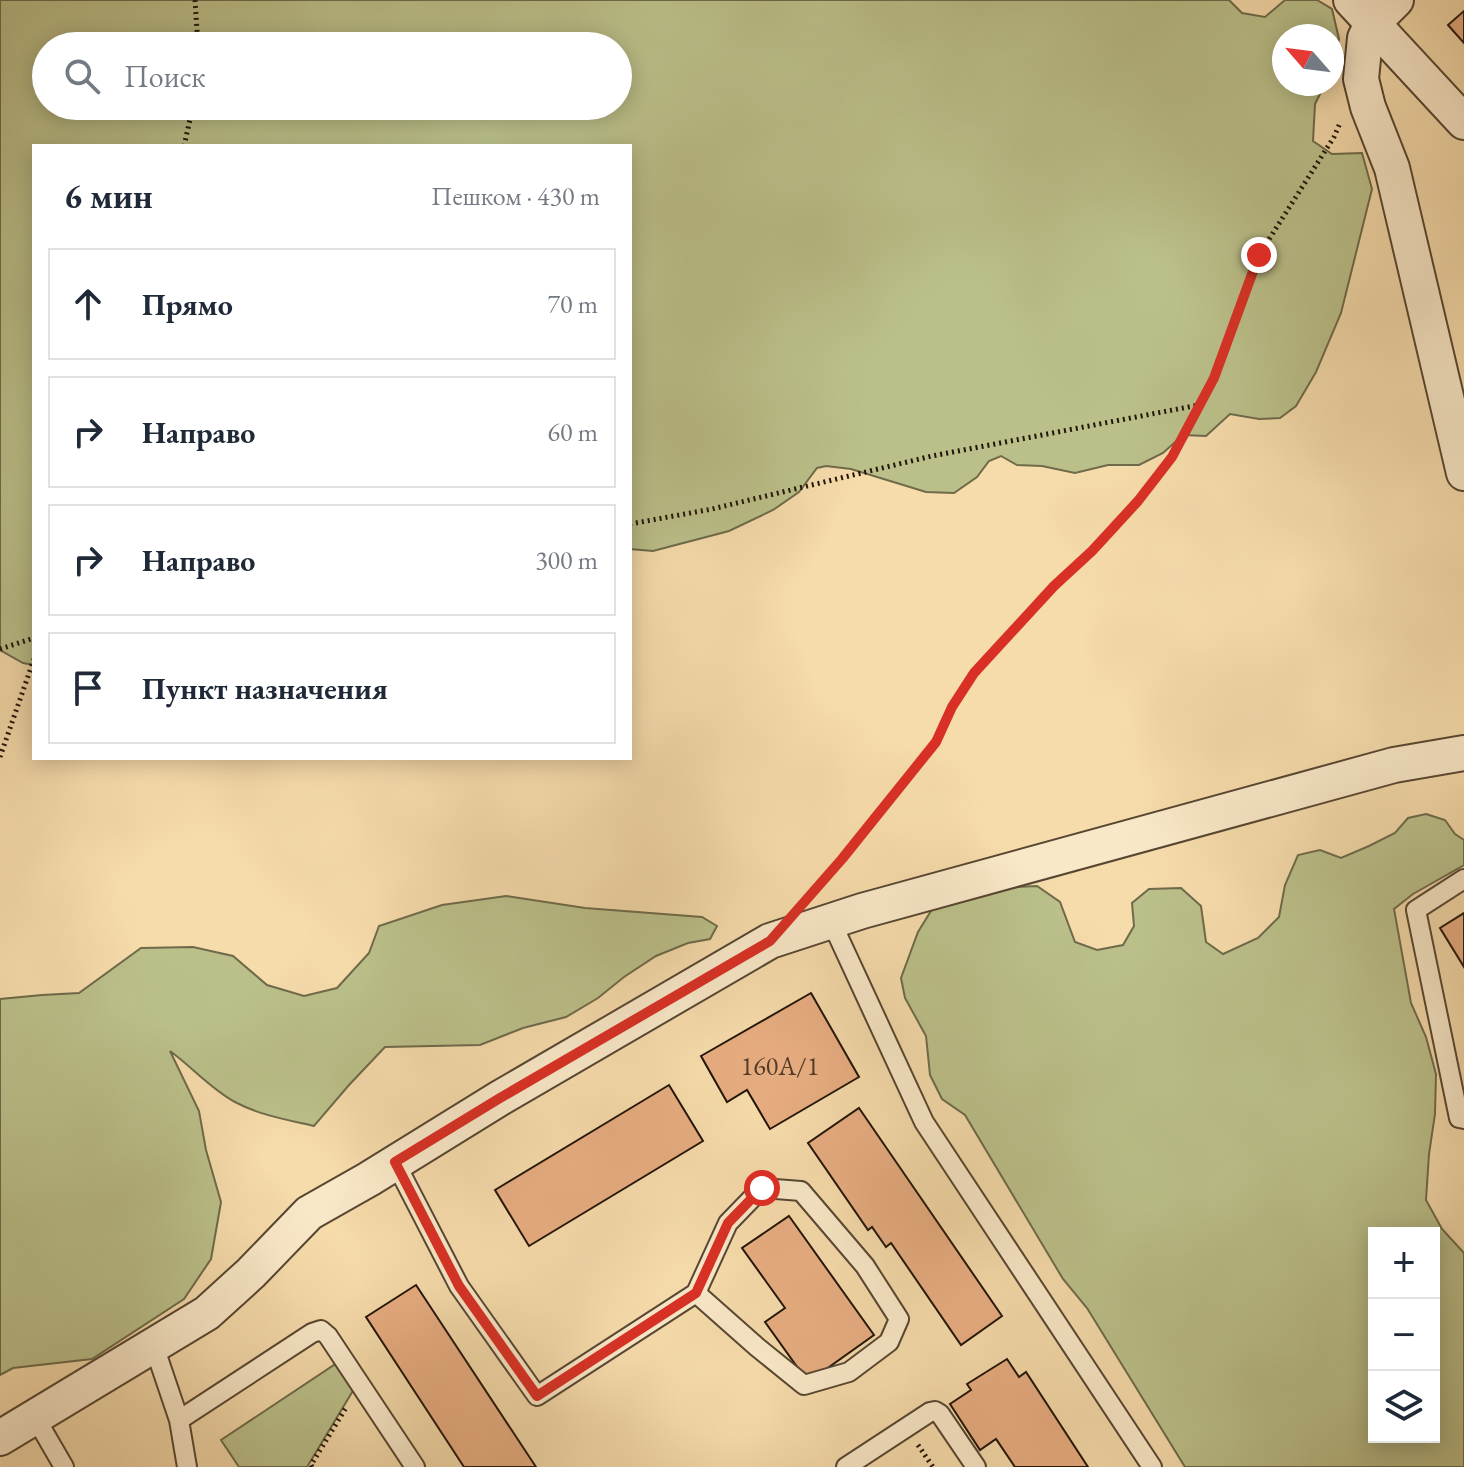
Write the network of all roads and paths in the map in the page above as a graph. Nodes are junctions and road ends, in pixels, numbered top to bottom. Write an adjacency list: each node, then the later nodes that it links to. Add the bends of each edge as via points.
1 (195, 0): 4 (path)
2 (1396, 0): 3 (street)
3 (1362, 12): 5 (street); 7 (street)
4 (197, 32)
5 (1361, 79): 9 (path, via 1334,137 1259,255); 10 (street, via 1392,168)
6 (190, 120): 8 (path)
7 (1464, 122)
8 (184, 144)
9 (1200, 404): 11 (path, via 932,456); 18 (path, via 1172,457 1138,501 974,673 936,742)
10 (1464, 473)
11 (632, 524)
12 (32, 639): 13 (path)
13 (0, 649)
14 (32, 665): 16 (path)
15 (1464, 753): 19 (street, via 1394,765)
16 (0, 757)
17 (1464, 879): 20 (lane, via 1416,910 1459,1118)
18 (801, 906)
19 (831, 921): 21 (street, via 770,941); 34 (lane, via 924,1122)
20 (1464, 1119)
21 (395, 1162): 22 (lane, via 459,1286 537,1396); 23 (street, via 309,1213 207,1313)
22 (696, 1293): 22 (lane, via 804,1385 849,1372 889,1342 899,1319 865,1266 801,1191 762,1188 728,1223)
23 (154, 1346): 25 (street); 26 (lane)
24 (360, 1384): 26 (lane, via 321,1330); 30 (path); 31 (lane)
25 (35, 1417): 27 (street); 28 (lane)
26 (179, 1420): 29 (lane)
27 (0, 1438)
28 (64, 1467)
29 (187, 1467)
30 (312, 1467)
31 (415, 1467)
32 (846, 1467): 33 (lane, via 935,1411)
33 (976, 1467)
34 (1152, 1467)

